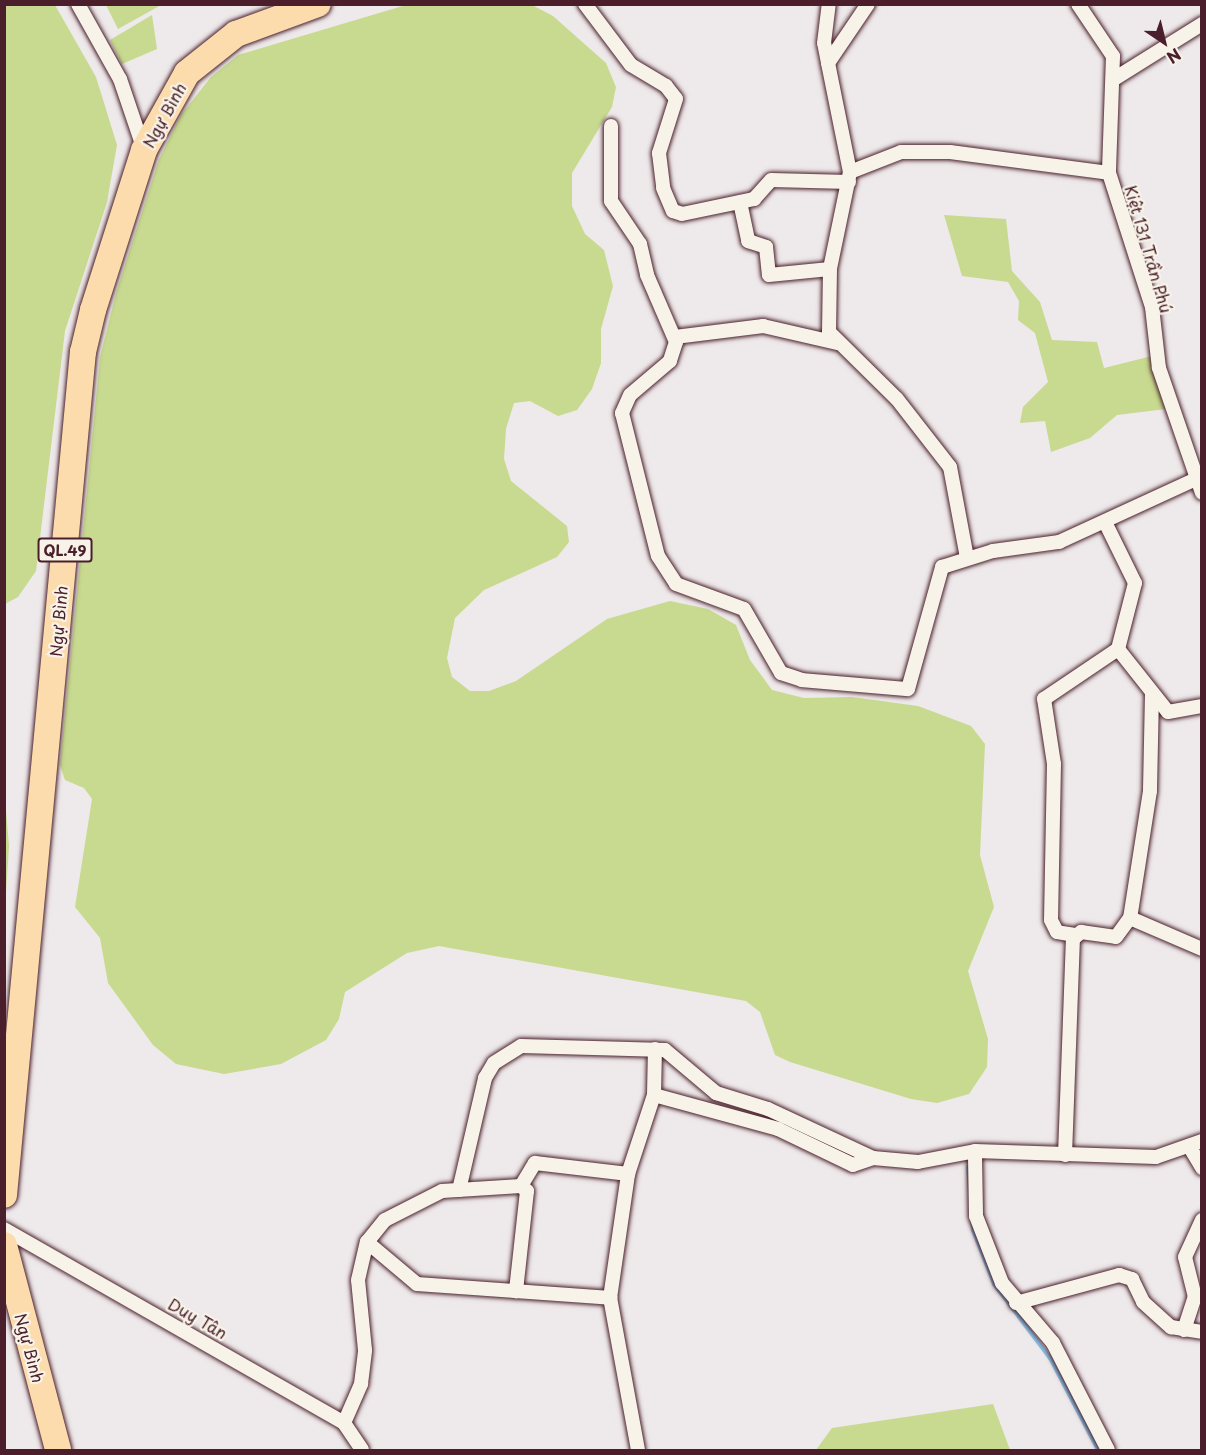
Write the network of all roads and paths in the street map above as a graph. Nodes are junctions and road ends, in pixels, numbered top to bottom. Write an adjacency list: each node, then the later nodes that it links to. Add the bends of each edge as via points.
1 (78, 4): 11 (street, via 120,79)
2 (318, 4): 11 (highway, Ngự Bình / QL.49, via 236,34 213,48 187,73)
3 (585, 4): 14 (street, via 631,65 666,86 676,99 658,153 663,188 674,212)
4 (829, 4): 8 (street, via 824,43)
5 (868, 4): 8 (street)
6 (1078, 4): 9 (street, Kiệt 131 Trần Phú, via 1113,56)
7 (1202, 24): 9 (street)
8 (828, 63): 13 (street)
9 (1114, 79): 12 (street, Kiệt 131 Trần Phú)
10 (611, 126): 16 (street, via 610,192 640,244 647,275)
11 (144, 150): 38 (highway, Ngự Bình / QL.49, via 83,352)
12 (1109, 173): 13 (street, via 950,152 901,153); 18 (street, Kiệt 131 Trần Phú, via 1149,298 1159,368)
13 (850, 177): 14 (street, via 771,180 754,199); 15 (street)
14 (741, 201): 15 (street, via 748,241 766,247 769,275)
15 (830, 269): 17 (street, via 827,305 830,332)
16 (678, 337): 17 (street, via 763,326); 21 (street, via 670,361 630,395 622,413 656,513 658,556 668,577 738,604 784,668 802,680 910,683 942,567)
17 (837, 343): 21 (street, via 897,399 951,467)
18 (1194, 480): 19 (street, Kiệt 131 Trần Phú); 20 (street)
19 (1202, 493)
20 (1105, 522): 21 (street, via 1037,549); 22 (street, via 1136,583)
21 (967, 558)
22 (1118, 649): 23 (street); 26 (street, via 1044,699 1054,764 1051,920 1057,932)
23 (1152, 694): 24 (street, via 1168,712); 25 (street, via 1150,791)
24 (1202, 706)
25 (1130, 918): 26 (street, via 1116,936); 27 (street)
26 (1075, 935): 32 (street)
27 (1202, 949)
28 (655, 1049): 29 (street); 33 (street, via 674,1053 691,1075 716,1093 768,1109); 37 (street, via 543,1045 505,1053 485,1078)
29 (654, 1095): 33 (street, via 778,1129 853,1165); 35 (street)
30 (1195, 1143): 32 (street, via 1156,1157); 34 (street)
31 (973, 1154): 32 (street); 33 (street, via 918,1162); 45 (street, via 976,1216 1002,1283)
32 (1065, 1155)
33 (873, 1158)
34 (1202, 1168)
35 (628, 1174): 36 (street, via 535,1163); 44 (street)
36 (521, 1186): 37 (street); 43 (street, via 526,1191)
37 (459, 1190): 41 (street, via 442,1191 385,1220)
38 (4, 1195)
39 (1202, 1220): 46 (street, via 1185,1257 1196,1297)
40 (4, 1229): 48 (street, Duy Tân)
41 (367, 1242): 43 (street, via 417,1284); 48 (street, via 358,1280 365,1335 361,1384)
42 (4, 1245): 49 (highway, Ngự Bình)
43 (516, 1291): 44 (street)
44 (610, 1298): 51 (street)
45 (1016, 1302): 46 (street, via 1119,1275 1132,1278 1143,1302 1171,1327); 52 (street, via 1053,1343)
46 (1184, 1330): 47 (street)
47 (1202, 1332)
48 (344, 1423): 50 (street, Duy Tân)
49 (58, 1450)
50 (362, 1450)
51 (638, 1450)
52 (1108, 1450)

